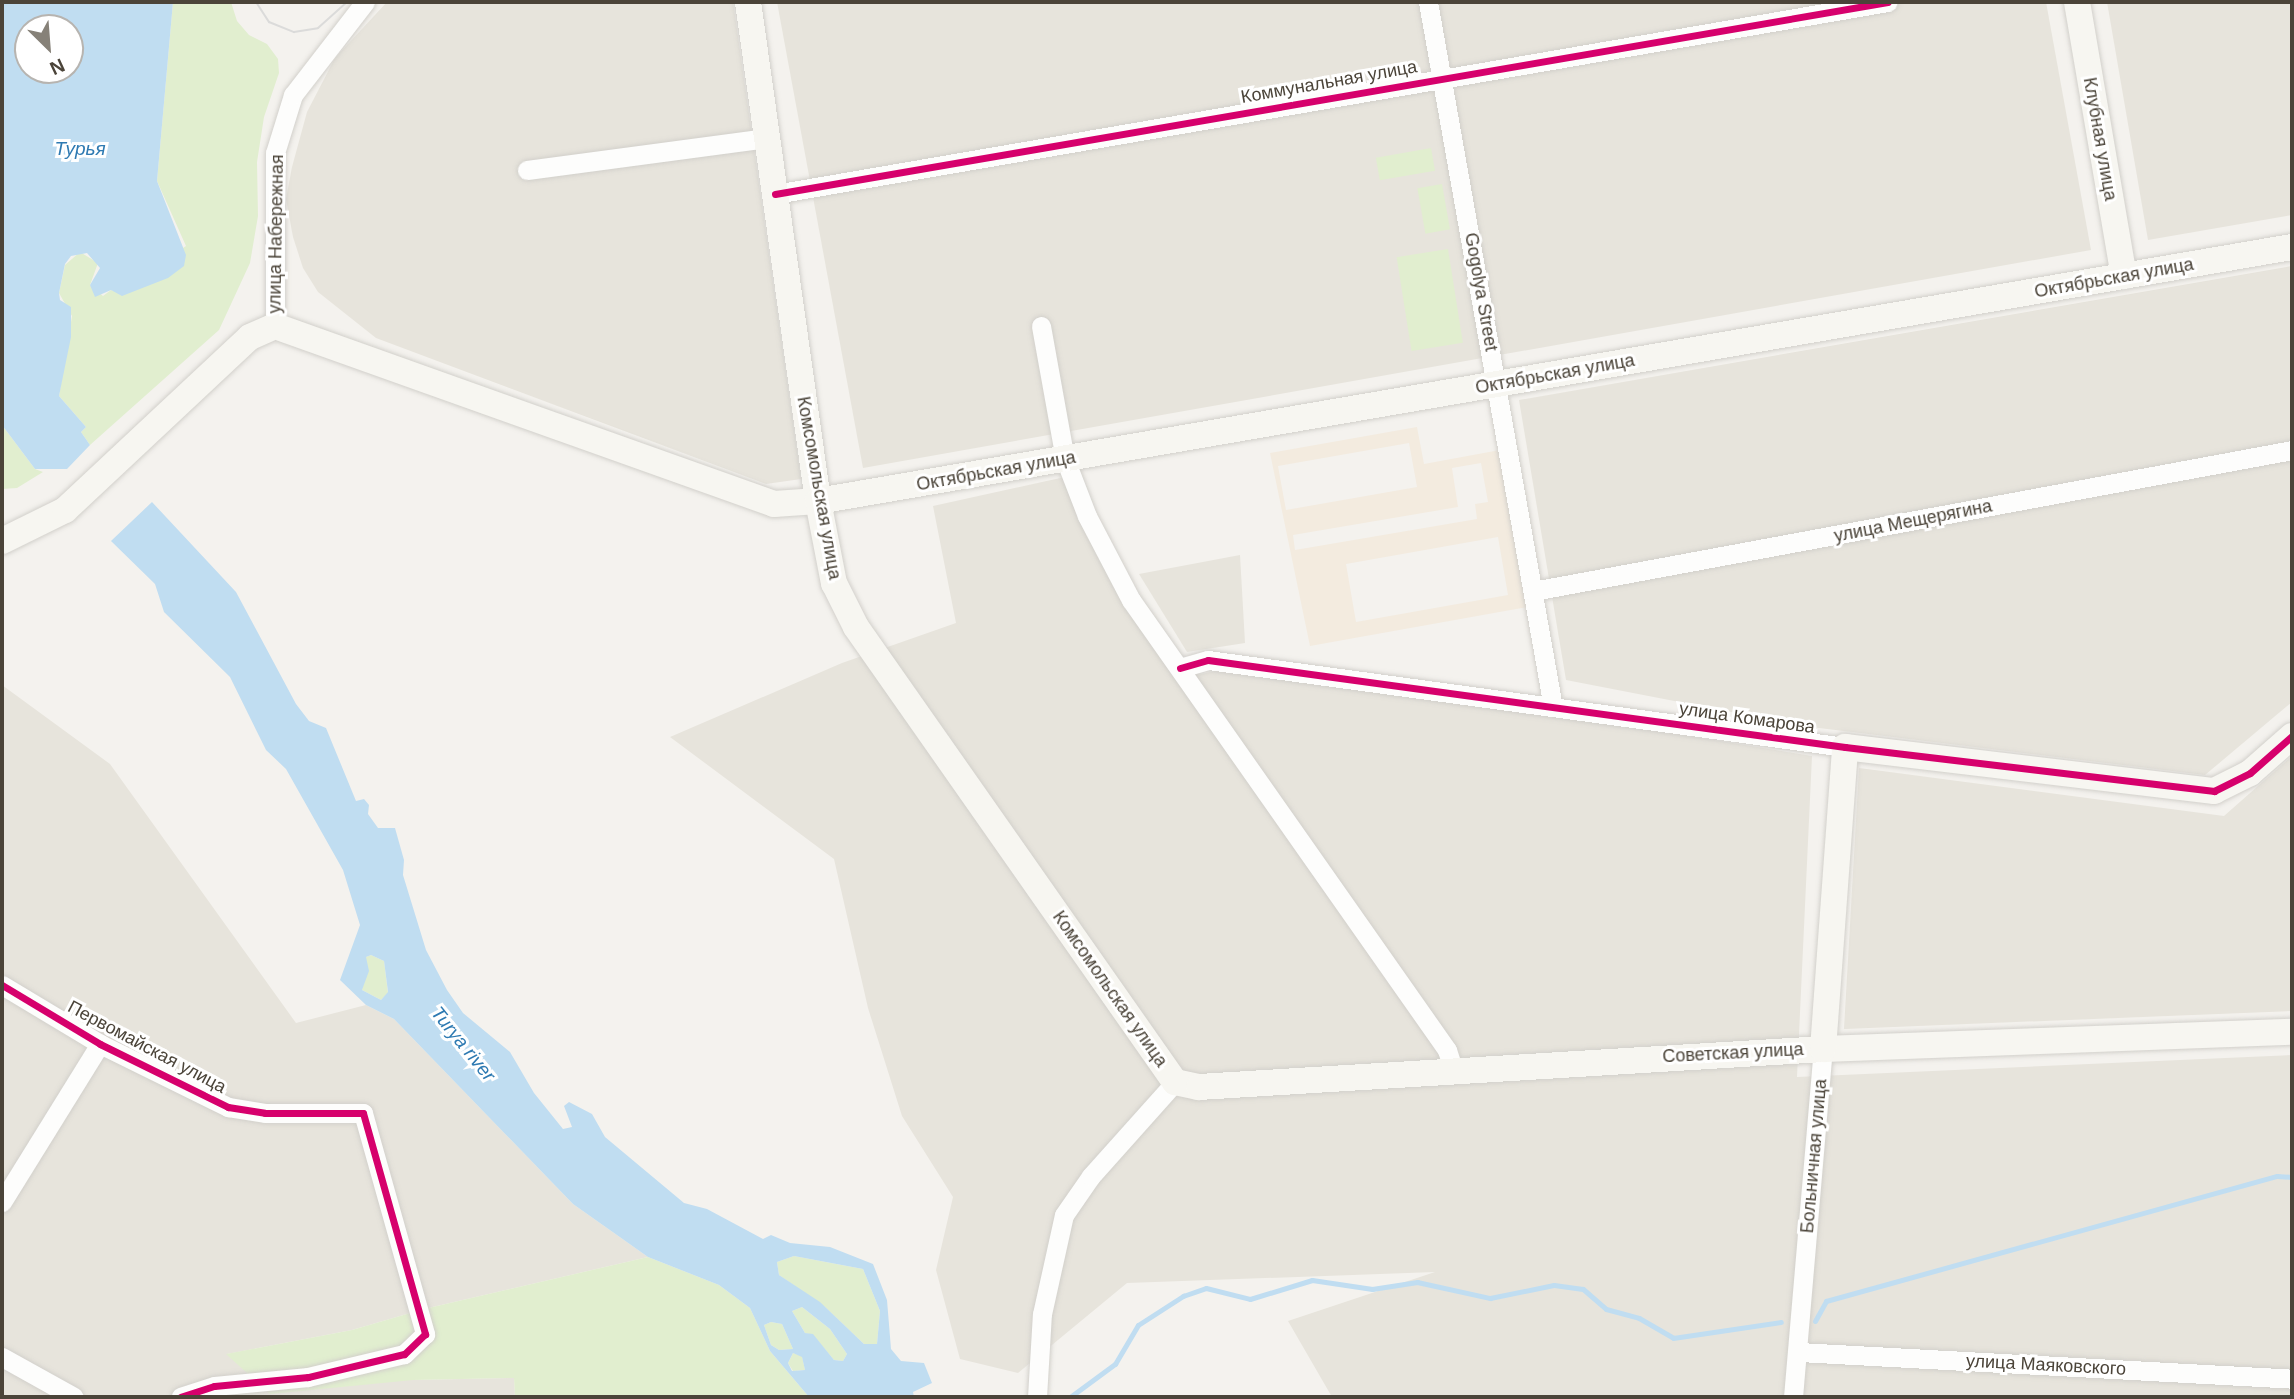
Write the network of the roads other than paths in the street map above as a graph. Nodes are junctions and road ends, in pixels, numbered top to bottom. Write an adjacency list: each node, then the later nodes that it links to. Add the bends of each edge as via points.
1 (365, 2): 12 (street, улица Набережная, via 293,94 275,153)
2 (748, 2): 7 (main road, Комсомольская улица)
3 (1428, 2): 6 (street, Gogolya Street)
4 (1888, 2): 6 (street, Коммунальная улица)
5 (2077, 2): 11 (main road, Клубная улица)
6 (1443, 79): 9 (street, Коммунальная улица); 14 (street, Gogolya Street)
7 (767, 138): 8 (street); 9 (main road, Комсомольская улица)
8 (527, 170)
9 (775, 194): 17 (main road, Комсомольская улица)
10 (2292, 247): 11 (main road, Октябрьская улица)
11 (2124, 276): 14 (main road, Октябрьская улица)
12 (275, 326): 17 (main road, Октябрьская улица, via 774,504); 18 (main road, via 250,337 65,510)
13 (1041, 326): 16 (street)
14 (1497, 384): 16 (main road, Октябрьская улица); 19 (street, Gogolya Street)
15 (2292, 450): 19 (street, улица Мещерягина)
16 (1065, 459): 17 (main road, Октябрьская улица); 20 (street, via 1087,516 1131,600)
17 (818, 501): 29 (main road, Комсомольская улица, via 834,583 856,627)
18 (2, 541)
19 (1533, 591): 21 (street, Gogolya Street)
20 (1181, 668): 21 (street, улица Комарова, via 1208,660); 28 (street, via 1447,1050)
21 (1553, 707): 23 (street, улица Комарова)
22 (2292, 736): 23 (main road, улица Комарова, via 2250,773 2214,791)
23 (1845, 747): 27 (main road, Больничная улица)
24 (2, 985): 26 (street, Первомайская улица)
25 (2292, 1032): 27 (main road, Советская улица)
26 (100, 1044): 30 (street); 35 (street, Первомайская улица, via 228,1107 265,1113 363,1114 425,1334 404,1354 308,1377 214,1386)
27 (1823, 1049): 28 (main road, Советская улица); 31 (street, Больничная улица)
28 (1453, 1068): 29 (main road, Советская улица, via 1199,1087)
29 (1175, 1082): 36 (street, via 1091,1176 1064,1215 1042,1314)
30 (2, 1202)
31 (1799, 1352): 33 (street, улица Маяковского); 37 (street, Больничная улица)
32 (2, 1357): 34 (street)
33 (2292, 1378)
34 (74, 1397)
35 (181, 1397)
36 (1037, 1397)
37 (1793, 1397)

